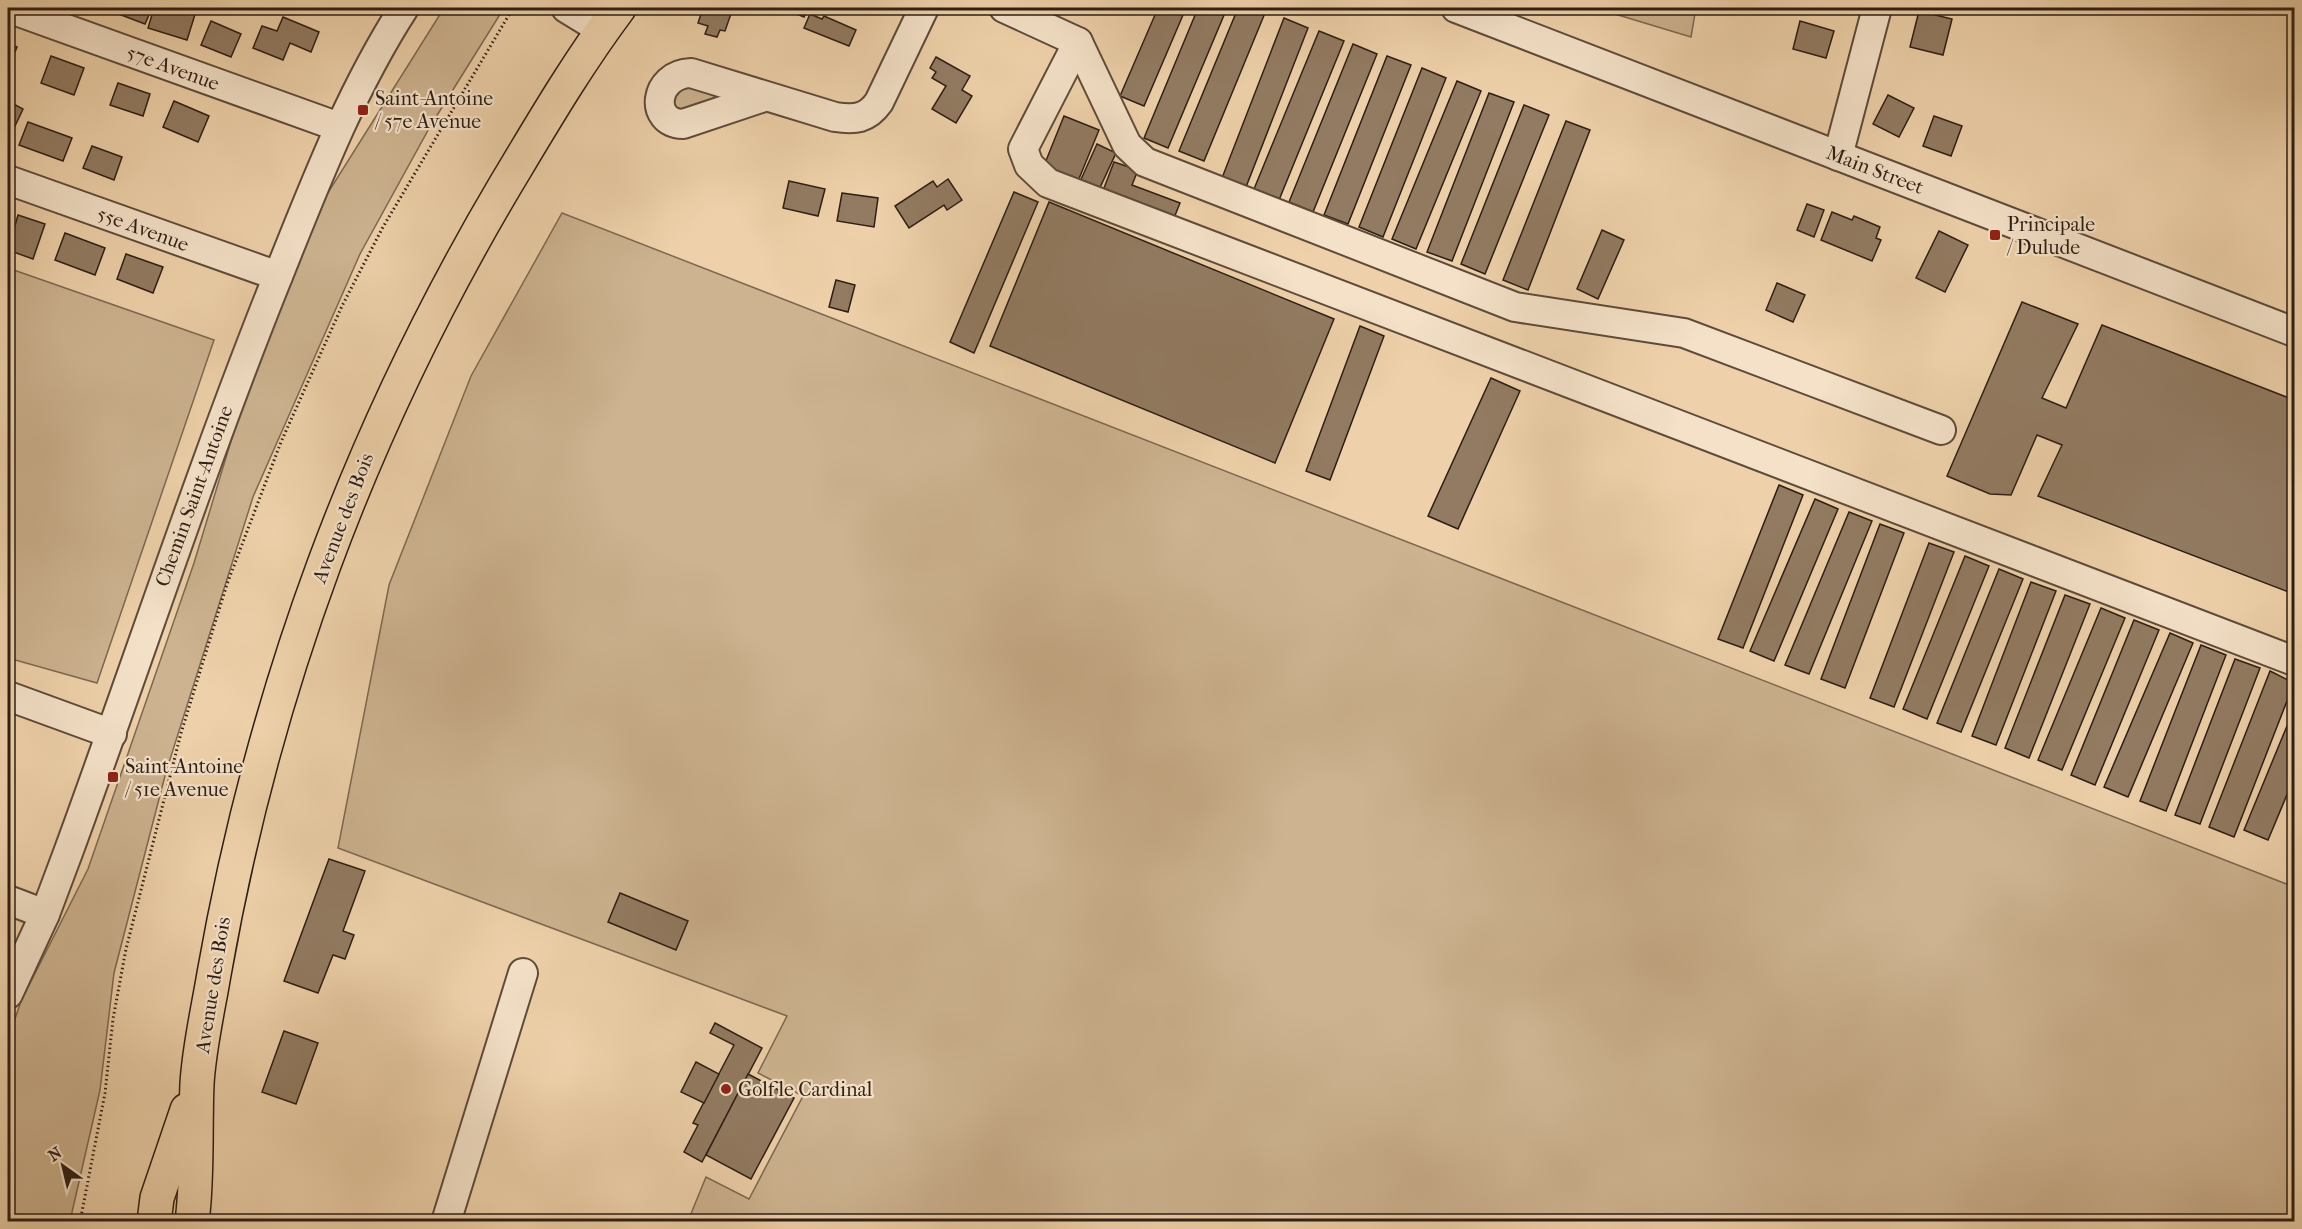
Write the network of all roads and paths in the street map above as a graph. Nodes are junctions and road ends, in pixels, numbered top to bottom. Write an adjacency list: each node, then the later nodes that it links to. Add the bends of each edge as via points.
1 (8, 8): 12 (street, 57e Avenue)
2 (404, 8): 12 (street, Chemin Saint-Antoine)
3 (512, 8): 26 (path, via 383,227 342,306 281,442 227,584 181,733 126,949 105,1093)
4 (566, 8): 9 (street)
5 (924, 8): 11 (street, via 879,102 864,116 850,120)
6 (1004, 8): 10 (street)
7 (1456, 8): 13 (street, Main Street)
8 (1877, 8): 13 (street)
9 (610, 19): 25 (main road, Avenue des Bois, via 564,86 438,303 398,382 346,505 292,656 254,783 231,882)
10 (1078, 42): 17 (street, via 1126,145 1145,162 1515,307 1684,333); 18 (street, via 1023,149 1029,165 1048,183)
11 (764, 97)
12 (339, 127): 15 (street, Chemin Saint-Antoine)
13 (1838, 156): 16 (street, Main Street)
14 (8, 180): 15 (street, 55e Avenue)
15 (278, 276): 20 (street, Chemin Saint-Antoine, via 177,542)
16 (2295, 332)
17 (1941, 430)
18 (2295, 662)
19 (8, 696): 20 (street)
20 (112, 734): 22 (street, Chemin Saint-Antoine)
21 (8, 900): 22 (street)
22 (45, 914): 24 (street, Chemin Saint-Antoine)
23 (523, 973): 29 (street)
24 (8, 994)
25 (197, 1080): 27 (main road, Avenue des Bois, via 157,1198); 28 (main road, Avenue des Bois)
26 (80, 1221)
27 (154, 1221)
28 (192, 1221)
29 (446, 1221)

